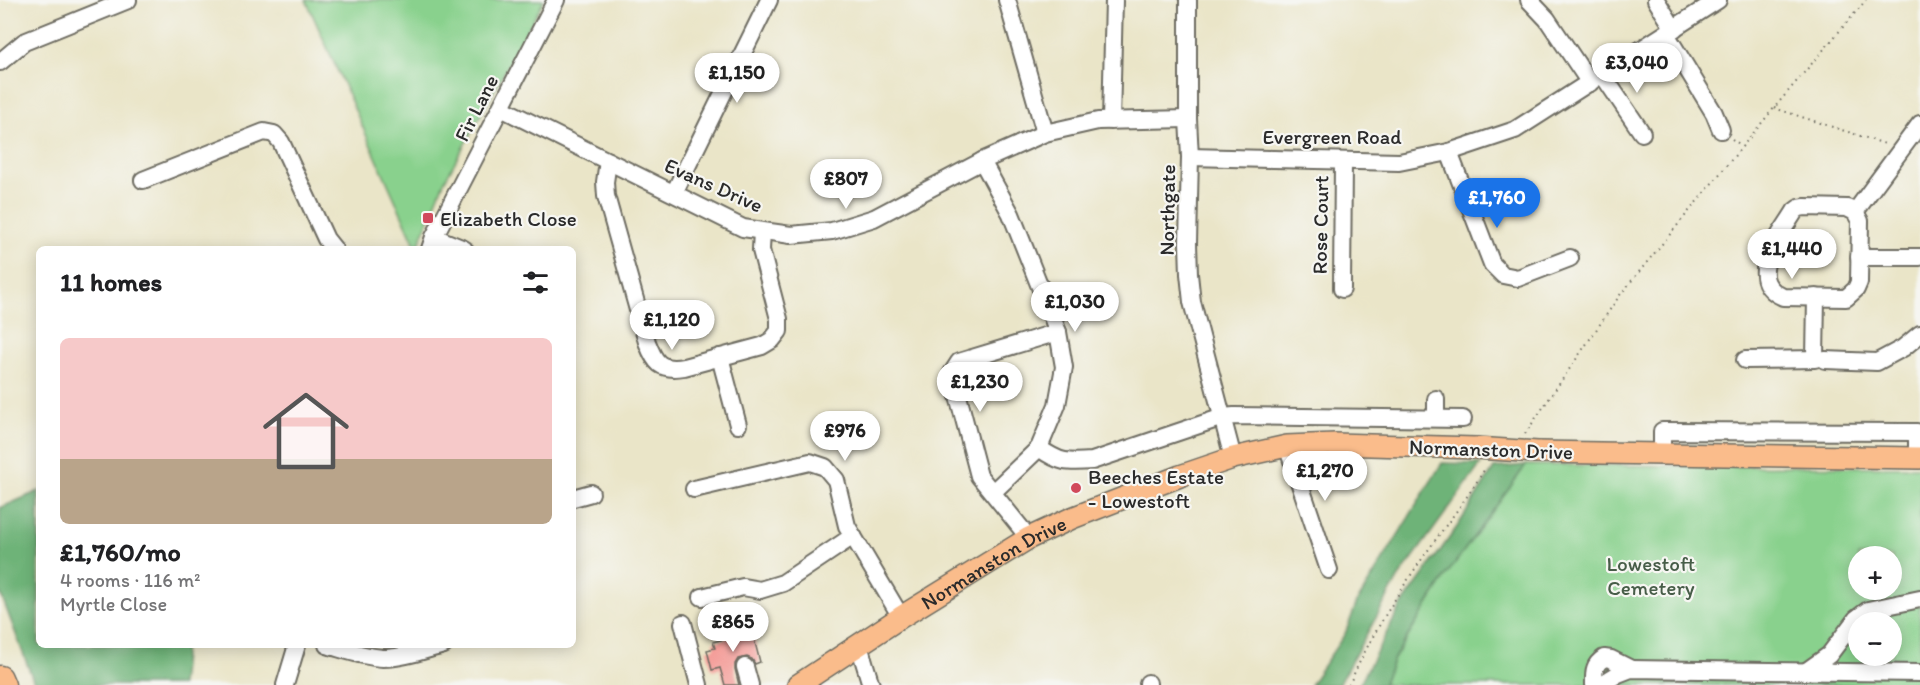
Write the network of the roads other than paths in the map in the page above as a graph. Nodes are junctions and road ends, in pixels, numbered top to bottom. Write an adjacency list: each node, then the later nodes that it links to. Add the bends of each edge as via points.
1 (128, 0): 10 (street)
2 (556, 0): 14 (street, Fir Lane)
3 (769, 0): 27 (street)
4 (1007, 0): 19 (street)
5 (1114, 0): 16 (street)
6 (1188, 0): 15 (street, Northgate)
7 (1529, 0): 13 (street)
8 (1656, 0): 11 (street)
9 (1719, 0): 11 (street, Evergreen Road)
10 (100, 6): 12 (street, via 24,42)
11 (1670, 32): 13 (street, Evergreen Road); 18 (street)
12 (0, 62)
13 (1596, 79): 20 (street); 21 (street, Evergreen Road, via 1515,130)
14 (501, 108): 23 (street, Evans Drive); 30 (street, Fir Lane)
15 (1188, 119): 16 (street, Evans Drive); 22 (street, Northgate)
16 (1111, 121): 19 (street, Evans Drive)
17 (1920, 124): 28 (street)
18 (1720, 130)
19 (1045, 133): 24 (street, Evans Drive)
20 (1642, 133)
21 (1449, 152): 25 (street, Evergreen Road, via 1399,162); 35 (street, via 1492,264 1503,275 1518,278)
22 (1190, 157): 25 (street, Evergreen Road); 44 (street, Northgate, via 1188,243 1192,302)
23 (608, 161): 27 (street, Evans Drive); 40 (street, via 606,196 652,355 670,369)
24 (982, 161): 29 (street, Evans Drive, via 855,225 814,234); 38 (street, via 1011,214)
25 (1343, 161): 36 (street, Rose Court)
26 (143, 180): 31 (street, via 264,132 274,134)
27 (674, 193): 29 (street, Evans Drive, via 743,228)
28 (1855, 212): 33 (street, via 1860,221); 37 (street, via 1848,208 1799,208 1769,253 1764,272 1769,288 1783,297)
29 (762, 231): 40 (street, via 761,250 779,331 762,346)
30 (432, 243): 32 (street, Fir Lane)
31 (332, 246)
32 (448, 246)
33 (1859, 257): 34 (street); 37 (street, via 1858,282 1853,293 1846,297)
34 (1920, 257)
35 (1570, 258)
36 (1342, 290)
37 (1816, 297): 41 (street, via 1815,359)
38 (1058, 332): 50 (street, via 1064,367 1057,405); 56 (street, via 959,362 952,373 979,476)
39 (1920, 334): 42 (street, via 1877,362)
40 (720, 357): 47 (street)
41 (1745, 360)
42 (1825, 360)
43 (1436, 399): 45 (street)
44 (1223, 417): 45 (street); 50 (street, via 1092,461 1055,459); 53 (street, Northgate)
45 (1436, 417): 46 (street)
46 (1463, 419)
47 (738, 425)
48 (1776, 431): 51 (street); 52 (street, via 1662,431); 54 (street, via 1917,432)
49 (1287, 446): 52 (main road, Normanston Drive, bridge, via 1335,444 1483,455); 53 (main road, Normanston Drive); 61 (street)
50 (1039, 448): 56 (street)
51 (1775, 454): 52 (main road, Normanston Drive); 54 (main road, Normanston Drive)
52 (1662, 455)
53 (1233, 458): 60 (main road, Normanston Drive, via 1131,494)
54 (1919, 458)
55 (694, 489): 59 (street, via 818,463 836,480)
56 (993, 492): 60 (street)
57 (591, 493): 58 (street)
58 (576, 497)
59 (853, 536): 62 (street, via 783,583); 64 (street)
60 (1029, 538): 64 (main road, Normanston Drive)
61 (1329, 570)
62 (702, 597)
63 (1920, 599): 72 (street, via 1868,610 1856,619 1829,655)
64 (901, 617): 66 (main road, Normanston Drive)
65 (683, 623): 77 (street)
66 (859, 645): 79 (main road, Normanston Drive); 80 (street)
67 (296, 648): 76 (street)
68 (337, 648): 69 (street, via 384,658)
69 (433, 648)
70 (745, 667): 78 (street)
71 (1631, 669): 72 (street); 81 (street, via 1604,658 1594,670); 82 (street)
72 (1805, 672): 73 (street)
73 (1920, 674)
74 (0, 678): 75 (highway)
75 (3, 685)
76 (285, 685)
77 (699, 685)
78 (750, 685)
79 (798, 685)
80 (872, 685)
81 (1594, 685)
82 (1600, 685)

